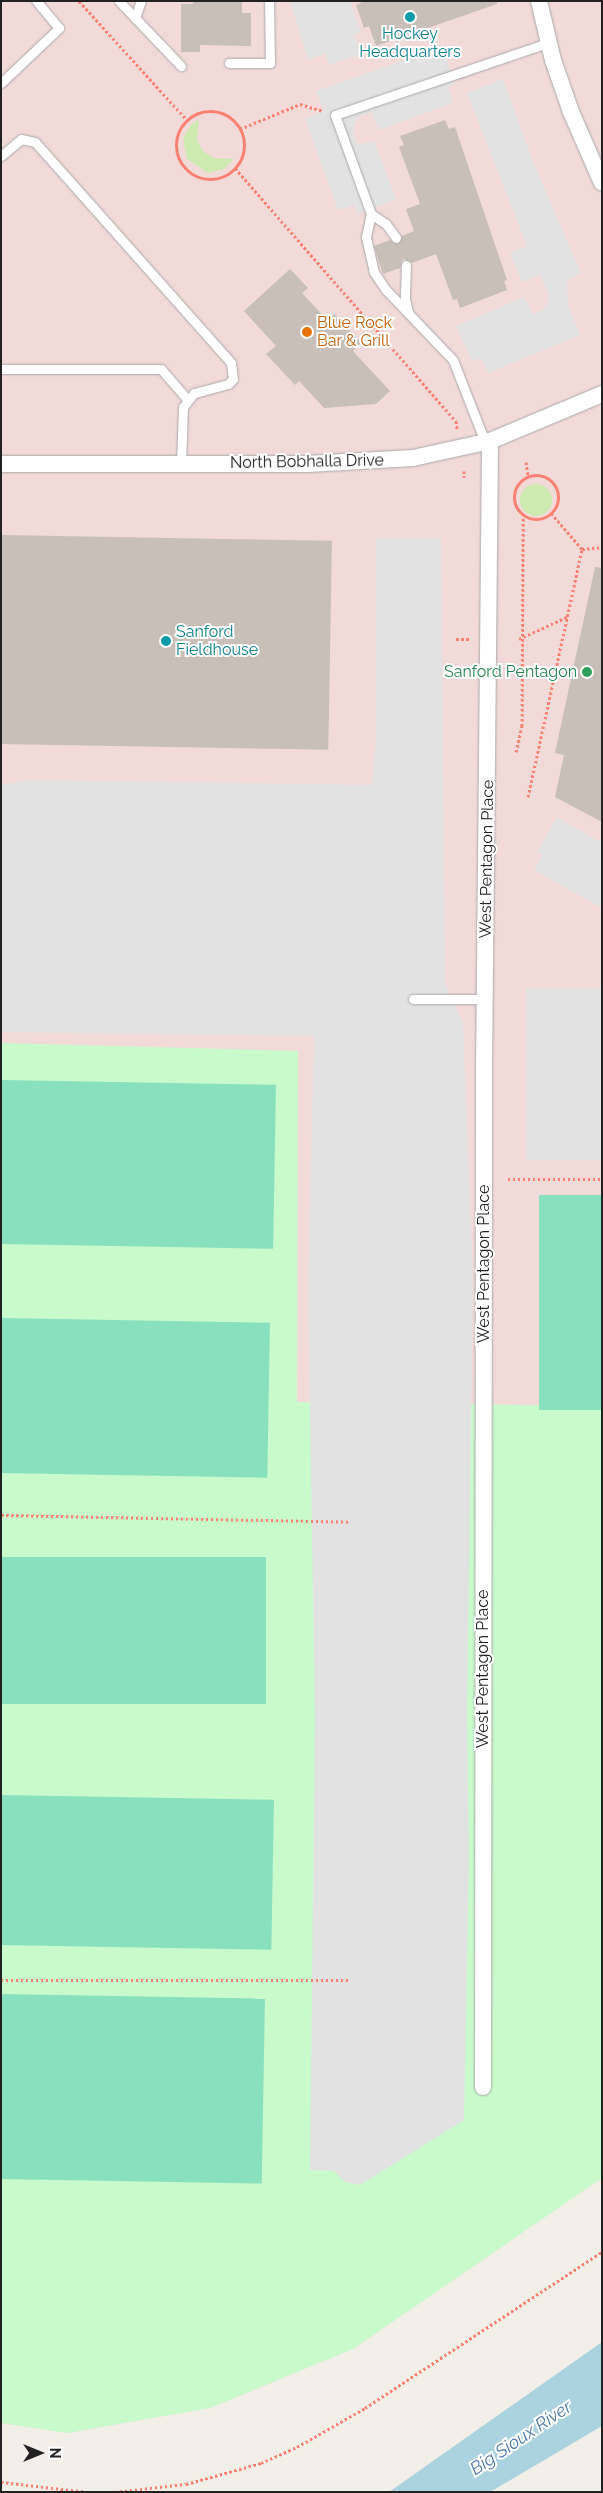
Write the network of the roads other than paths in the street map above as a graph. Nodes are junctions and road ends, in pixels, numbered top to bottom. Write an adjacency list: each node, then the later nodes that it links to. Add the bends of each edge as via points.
1 (36, 1): 10 (lane, via 59,28)
2 (119, 1): 6 (lane)
3 (141, 1): 6 (lane)
4 (269, 1): 8 (lane, via 270,63)
5 (539, 1): 7 (street)
6 (135, 18): 9 (lane)
7 (548, 43): 12 (street, via 571,112); 13 (lane, via 335,115)
8 (229, 63)
9 (181, 66)
10 (1, 82)
11 (1, 156): 19 (lane, via 21,138 35,142 231,363 233,379 228,384 201,390)
12 (602, 183)
13 (371, 214): 14 (lane, via 386,224); 16 (lane, via 366,237 370,261 386,290)
14 (396, 238)
15 (406, 265): 16 (lane)
16 (408, 314): 20 (lane, via 453,360)
17 (1, 369): 19 (lane, via 161,370)
18 (602, 394): 20 (street, North Bobhalla Drive)
19 (187, 399): 22 (lane, via 183,407)
20 (488, 441): 22 (street, North Bobhalla Drive, via 452,451 378,461); 24 (street, West Pentagon Place)
21 (1, 464): 22 (street, North Bobhalla Drive)
22 (181, 464)
23 (413, 999): 24 (lane)
24 (485, 999): 25 (street, West Pentagon Place)
25 (483, 2087)

